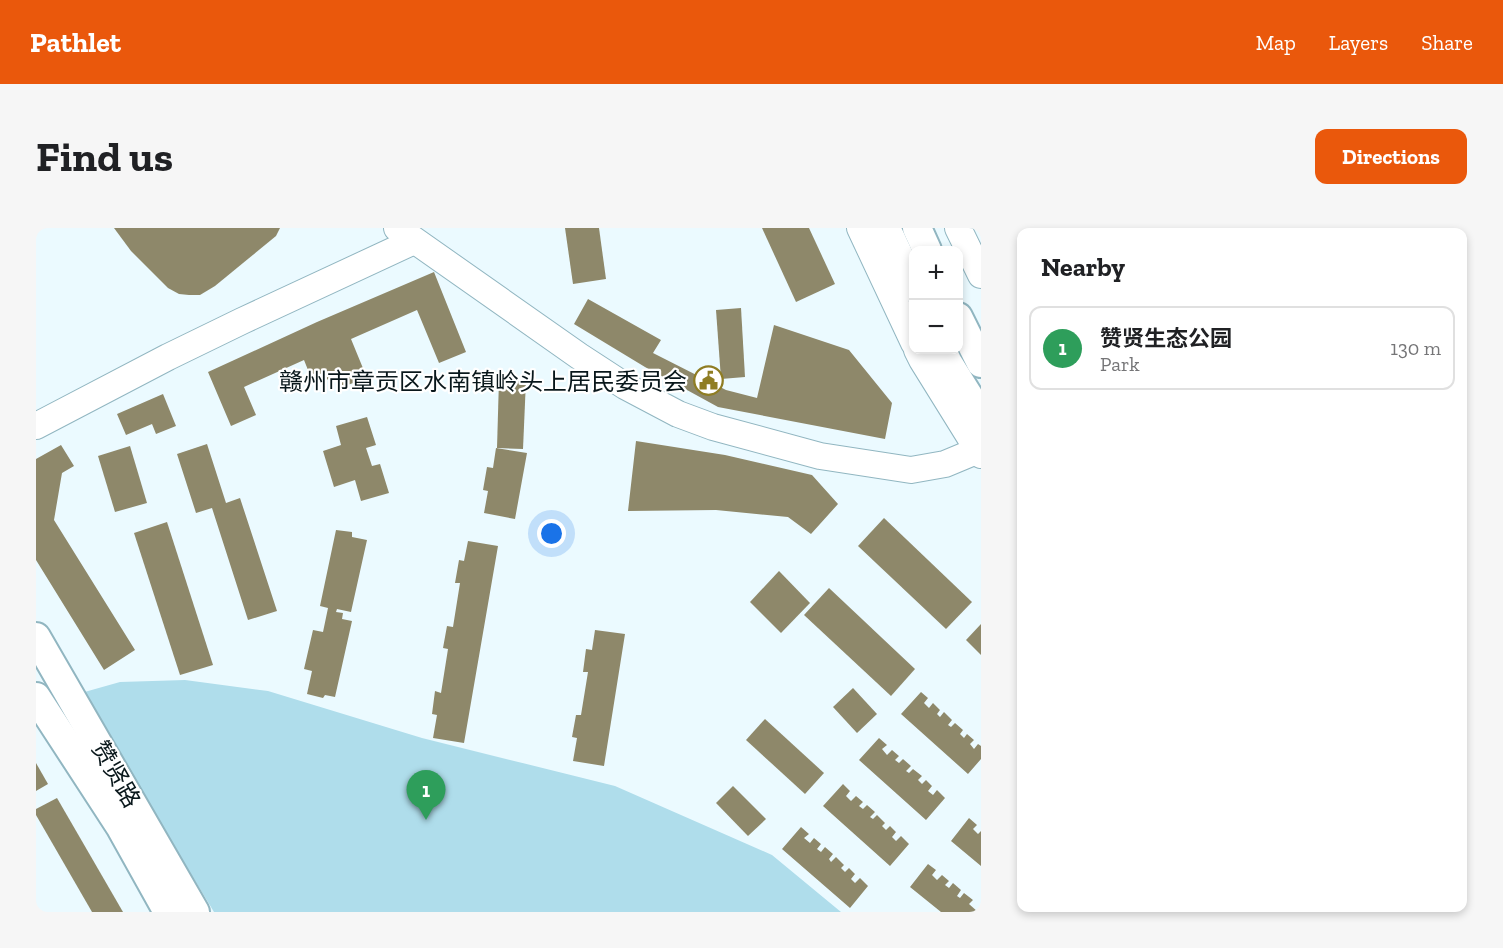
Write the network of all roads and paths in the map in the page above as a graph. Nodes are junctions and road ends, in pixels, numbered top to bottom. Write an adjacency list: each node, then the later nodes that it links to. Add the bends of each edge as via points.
1 (860, 228): 10 (street)
2 (886, 228): 8 (main road)
3 (917, 228): 6 (main road)
4 (958, 228): 7 (street)
5 (405, 235): 15 (street); 16 (street, via 579,356 678,414 820,456 911,470 945,464)
6 (925, 246)
7 (981, 275)
8 (909, 277)
9 (963, 327): 13 (main road)
10 (909, 332)
11 (919, 354): 16 (street)
12 (944, 354): 14 (main road)
13 (981, 363)
14 (981, 416)
15 (36, 426)
16 (980, 451)
17 (36, 637): 20 (main road, 赞贤路)
18 (36, 697): 19 (main road, 赞贤路, via 120,826)
19 (168, 912)
20 (195, 912)

